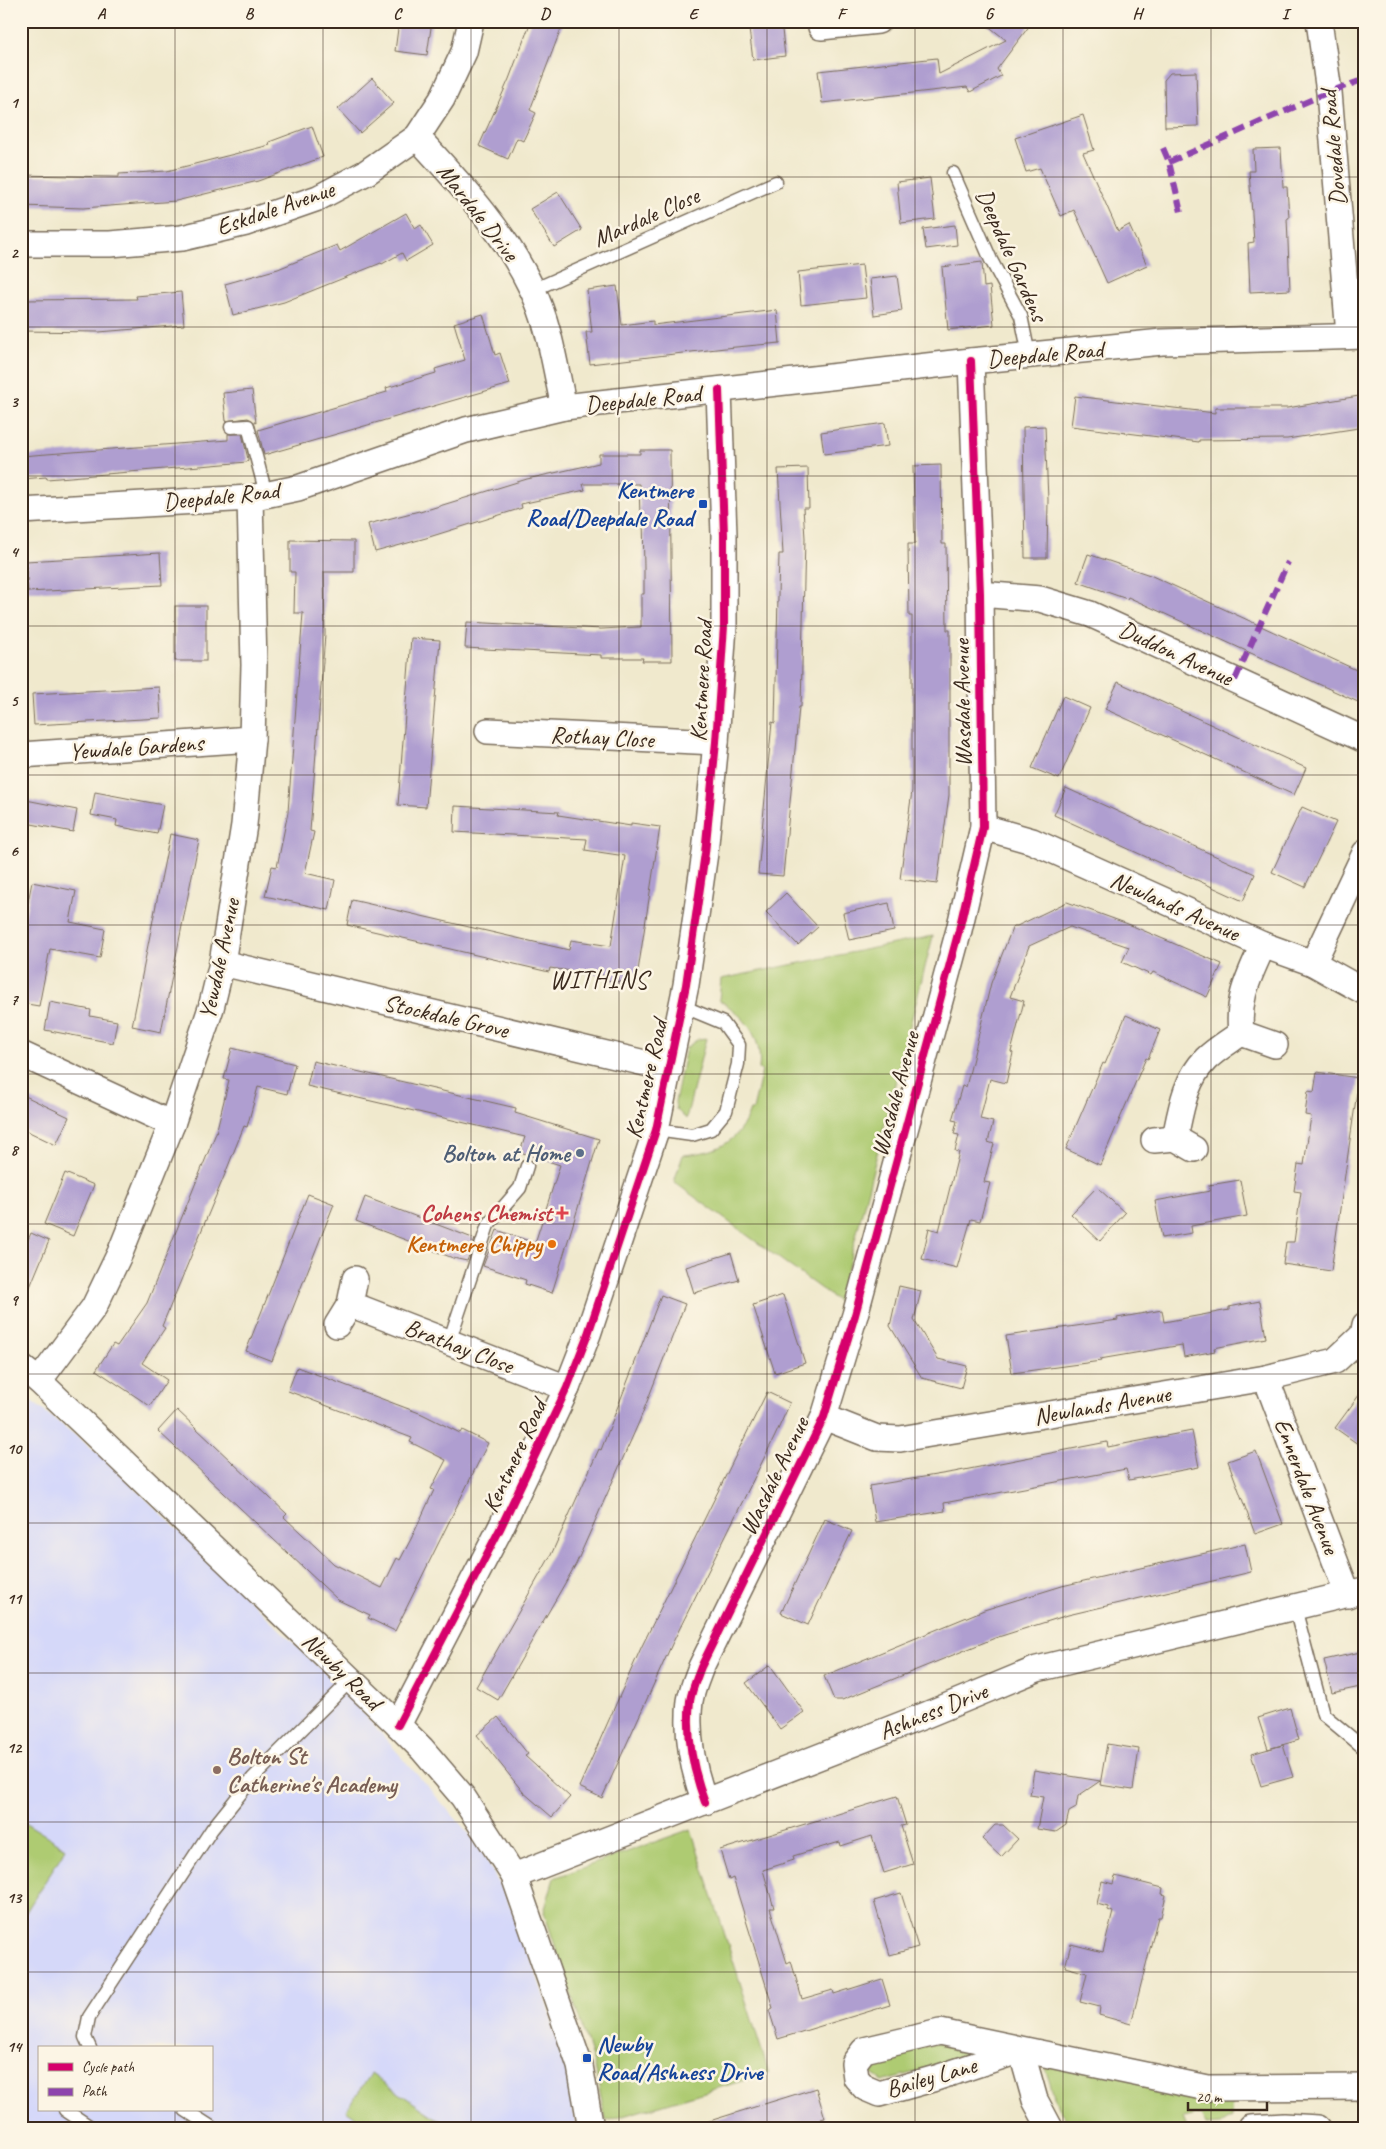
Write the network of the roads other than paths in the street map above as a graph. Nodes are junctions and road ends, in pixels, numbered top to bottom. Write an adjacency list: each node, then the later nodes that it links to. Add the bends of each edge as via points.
1 (470, 21): 5 (street, Eskdale Avenue, via 464,52 442,99)
2 (820, 21): 3 (street, via 821,27)
3 (878, 21)
4 (1319, 21): 10 (street, Dovedale Road)
5 (417, 137): 8 (street, Eskdale Avenue, via 367,172 318,198 246,223 173,238 110,244); 9 (street, Mardale Drive, via 470,194 504,238)
6 (953, 173): 11 (lane, Deepdale Gardens, via 991,260 1021,316)
7 (776, 182): 9 (lane, Mardale Close)
8 (21, 244)
9 (533, 290): 14 (street, Mardale Drive, via 549,338)
10 (1357, 336): 11 (street, Deepdale Road, via 1162,342)
11 (1029, 355): 12 (street, Deepdale Road)
12 (971, 361): 13 (street, Deepdale Road); 18 (street, Wasdale Avenue)
13 (719, 390): 14 (street, Deepdale Road); 22 (street, Kentmere Road, via 724,626)
14 (564, 407): 16 (street, Deepdale Road, via 466,430 298,488)
15 (231, 427): 16 (lane, via 248,426)
16 (258, 496): 17 (street, Deepdale Road); 20 (street, Yewdale Avenue)
17 (21, 511)
18 (980, 594): 21 (street, Duddon Avenue, via 1040,599 1090,614); 24 (street, Wasdale Avenue)
19 (485, 731): 22 (street, Rothay Close)
20 (252, 739): 23 (street, Yewdale Gardens); 27 (street, Yewdale Avenue, via 244,825)
21 (1365, 740)
22 (716, 742): 30 (street, Kentmere Road, via 705,853)
23 (21, 755)
24 (983, 827): 26 (street, Newlands Avenue, via 1032,841); 47 (street, Wasdale Avenue, via 959,930 855,1315)
25 (1365, 853): 28 (street)
26 (1263, 945): 28 (street, Newlands Avenue); 31 (street, via 1242,996)
27 (222, 963): 34 (street, Stockdale Grove); 35 (street, Yewdale Avenue, via 211,1008)
28 (1313, 963): 29 (street, Newlands Avenue)
29 (1365, 992)
30 (682, 1006): 34 (street, Kentmere Road); 36 (lane, via 723,1023 739,1045 738,1064 726,1111 711,1129 692,1135)
31 (1242, 1033): 32 (street); 37 (street, via 1207,1058 1190,1079)
32 (1274, 1045)
33 (21, 1054): 35 (street)
34 (670, 1069): 36 (street, Kentmere Road)
35 (172, 1124): 44 (street, Yewdale Avenue, via 94,1307)
36 (656, 1130): 46 (street, Kentmere Road)
37 (1174, 1142)
38 (527, 1166): 43 (lane, via 520,1188 488,1225)
39 (355, 1279): 40 (street)
40 (350, 1304): 41 (street); 43 (street, Brathay Close)
41 (338, 1325)
42 (1365, 1325): 45 (street, Newlands Avenue, via 1364,1335 1334,1361)
43 (450, 1342): 46 (street, Brathay Close)
44 (30, 1374): 50 (street, Newby Road)
45 (1266, 1378): 47 (street, Newlands Avenue, via 900,1439 877,1438); 48 (street, Ennerdale Avenue)
46 (567, 1388): 51 (street, Kentmere Road, via 500,1529)
47 (824, 1417): 53 (street, Wasdale Avenue, via 700,1667 690,1701 690,1744 696,1779)
48 (1357, 1593): 49 (street, Ashness Drive)
49 (1296, 1608): 52 (lane, via 1323,1714); 53 (street, Ashness Drive, via 1037,1669)
50 (351, 1680): 51 (street, Newby Road); 55 (lane, via 254,1778 212,1828 89,2017 85,2037)
51 (398, 1725): 54 (street, Newby Road, via 463,1797)
52 (1365, 1749)
53 (705, 1802): 54 (street, Ashness Drive)
54 (514, 1876): 62 (street, Newby Road, via 580,2066)
55 (89, 2046)
56 (1021, 2050): 56 (street, Bailey Lane, via 879,2094 865,2088 856,2078 854,2063 864,2050 940,2032); 57 (street, Bailey Lane, via 1207,2088); 63 (street, via 1035,2100)
57 (1365, 2087)
58 (68, 2112): 60 (lane)
59 (188, 2112): 61 (lane)
60 (92, 2128)
61 (214, 2128)
62 (591, 2128)
63 (1050, 2128)
64 (1251, 2128): 65 (street)
65 (1318, 2128)

